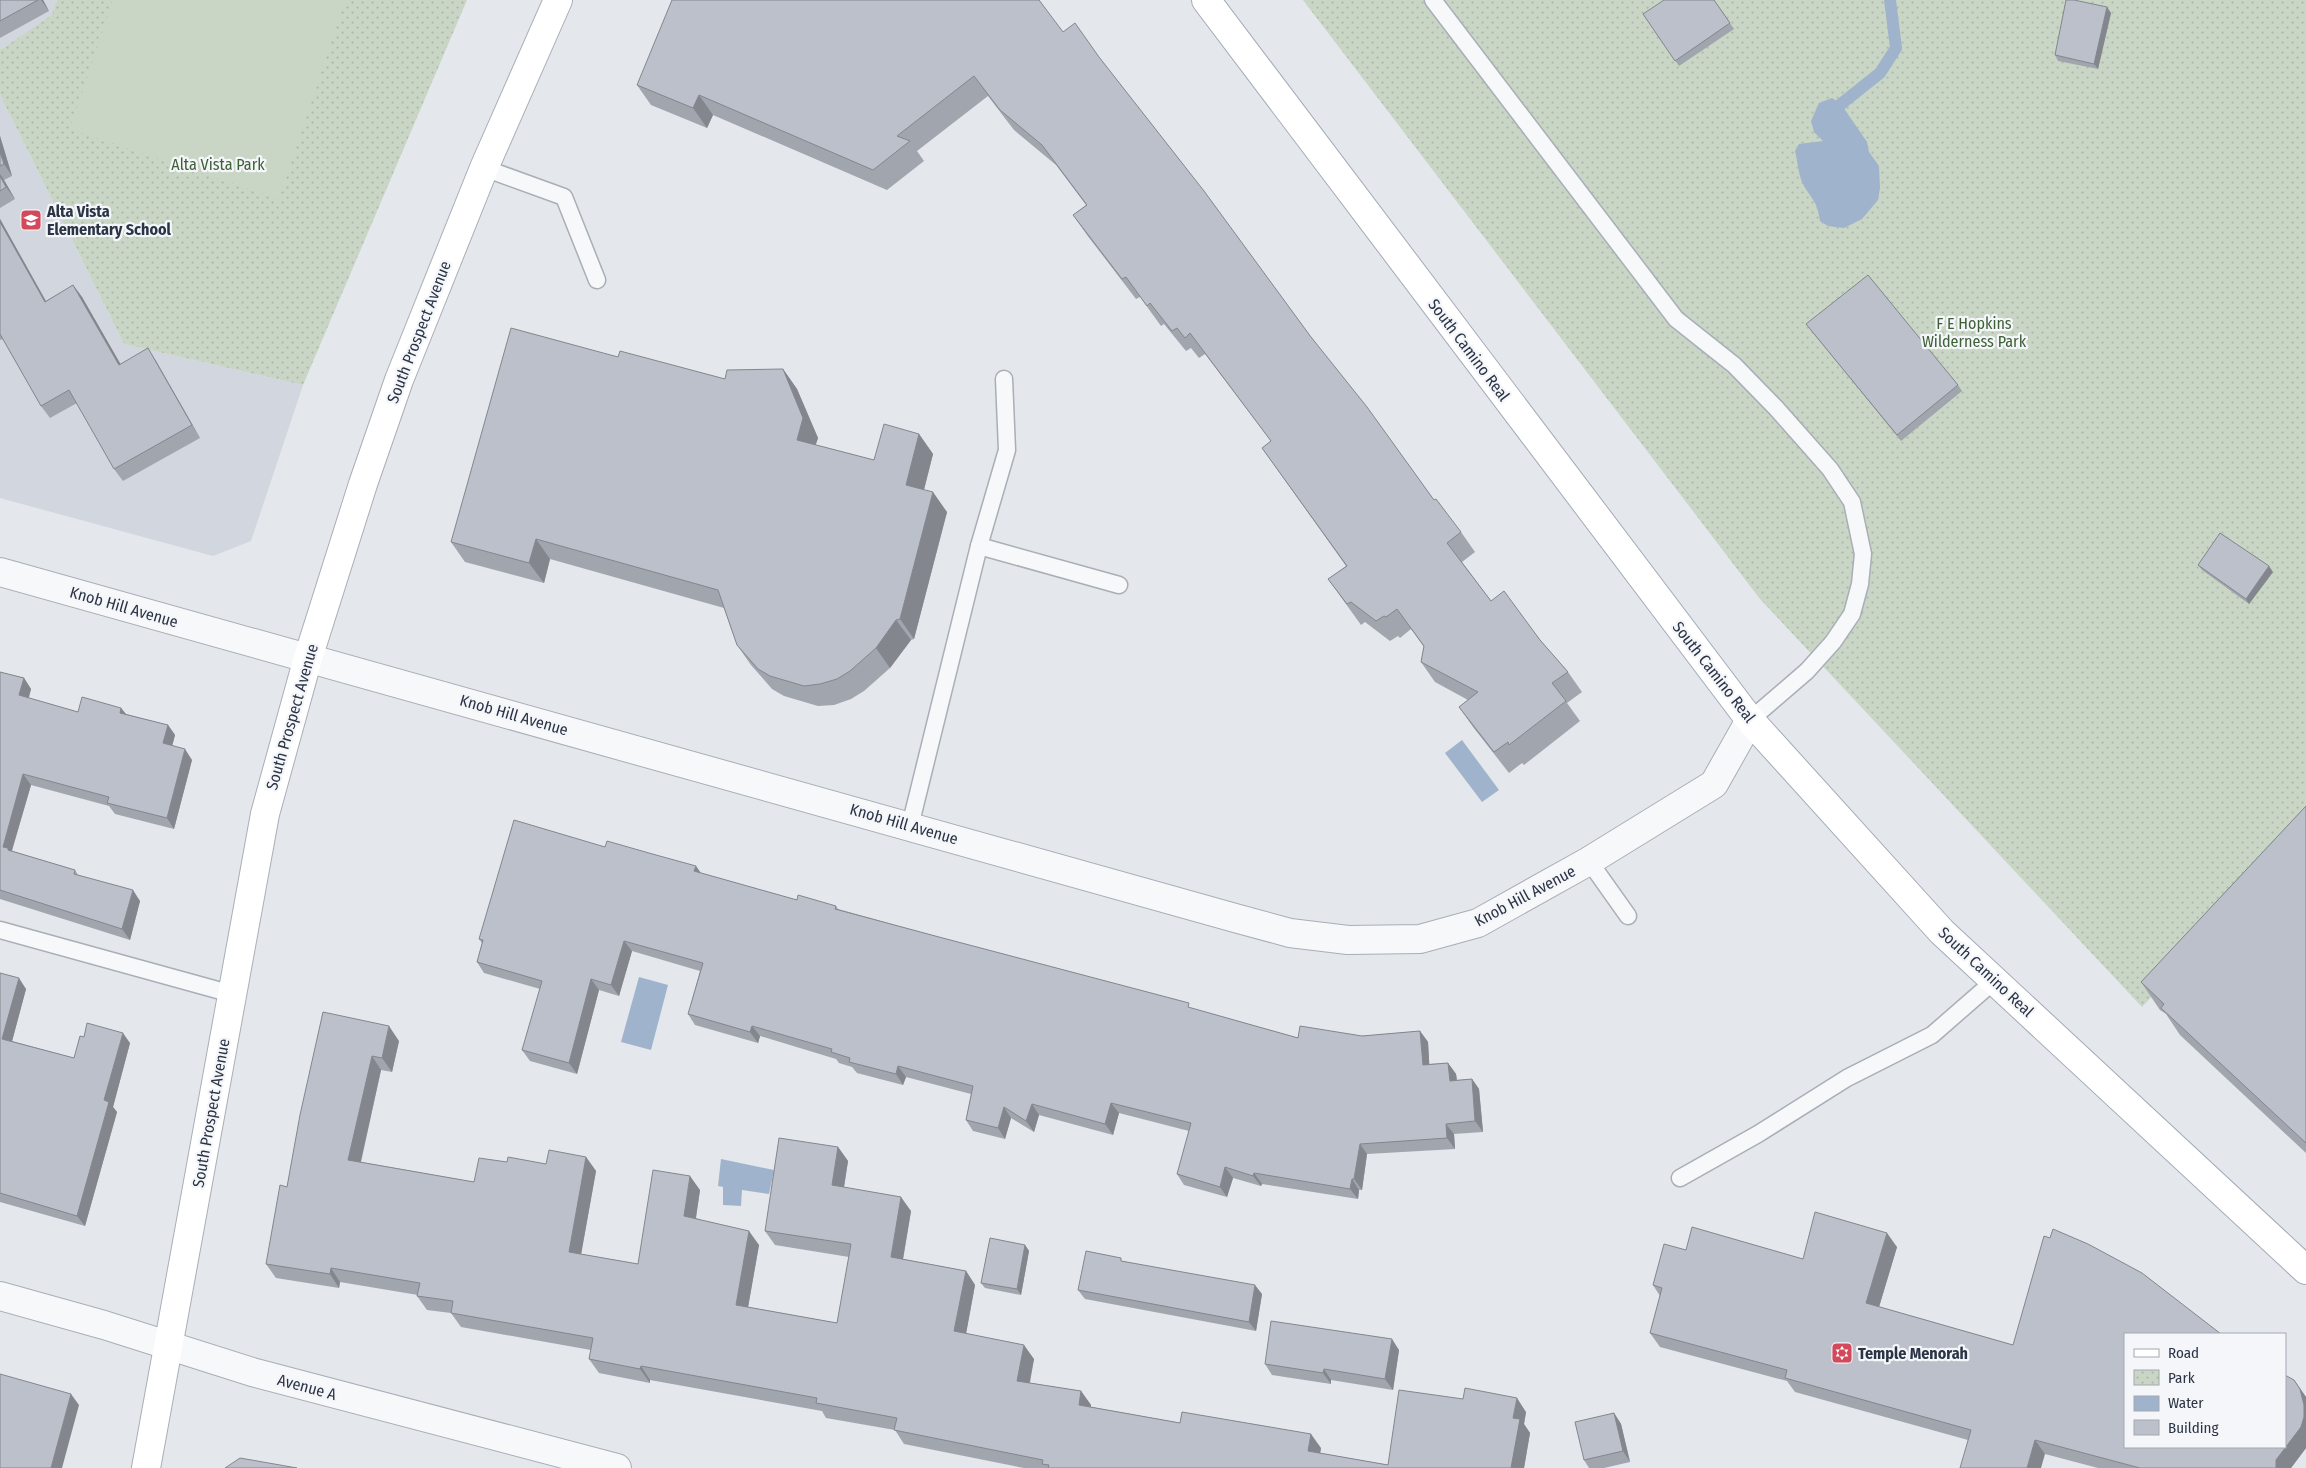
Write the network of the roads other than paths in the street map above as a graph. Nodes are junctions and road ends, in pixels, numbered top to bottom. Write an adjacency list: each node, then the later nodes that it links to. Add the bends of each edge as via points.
1 (558, 0): 4 (main road, South Prospect Avenue)
2 (1206, 0): 11 (main road, South Camino Real)
3 (1433, 0): 11 (lane, via 1676,319 1734,365 1770,402 1830,469 1852,502 1863,554 1852,614 1807,671)
4 (484, 168): 5 (lane, via 564,197); 10 (main road, South Prospect Avenue, via 399,380 362,484)
5 (598, 280)
6 (1004, 378): 7 (lane, via 1007,450)
7 (979, 546): 9 (lane); 12 (lane)
8 (0, 572): 10 (street, Knob Hill Avenue)
9 (1119, 585)
10 (308, 658): 12 (street, Knob Hill Avenue); 17 (main road, South Prospect Avenue, via 265,814)
11 (1750, 720): 13 (street, Knob Hill Avenue, via 1714,784); 16 (main road, South Camino Real, via 1942,932)
12 (910, 826): 13 (street, Knob Hill Avenue, via 1290,933 1348,940 1420,939 1478,923)
13 (1589, 861): 14 (lane)
14 (1628, 916)
15 (0, 930): 17 (lane)
16 (1994, 981): 18 (lane, via 1932,1035 1847,1078); 19 (main road, South Camino Real)
17 (232, 994): 21 (main road, South Prospect Avenue)
18 (1680, 1178)
19 (2306, 1270)
20 (0, 1296): 21 (street, Avenue A)
21 (169, 1346): 22 (main road, South Prospect Avenue); 23 (street, Avenue A, via 252,1372)
22 (146, 1468)
23 (617, 1468)

